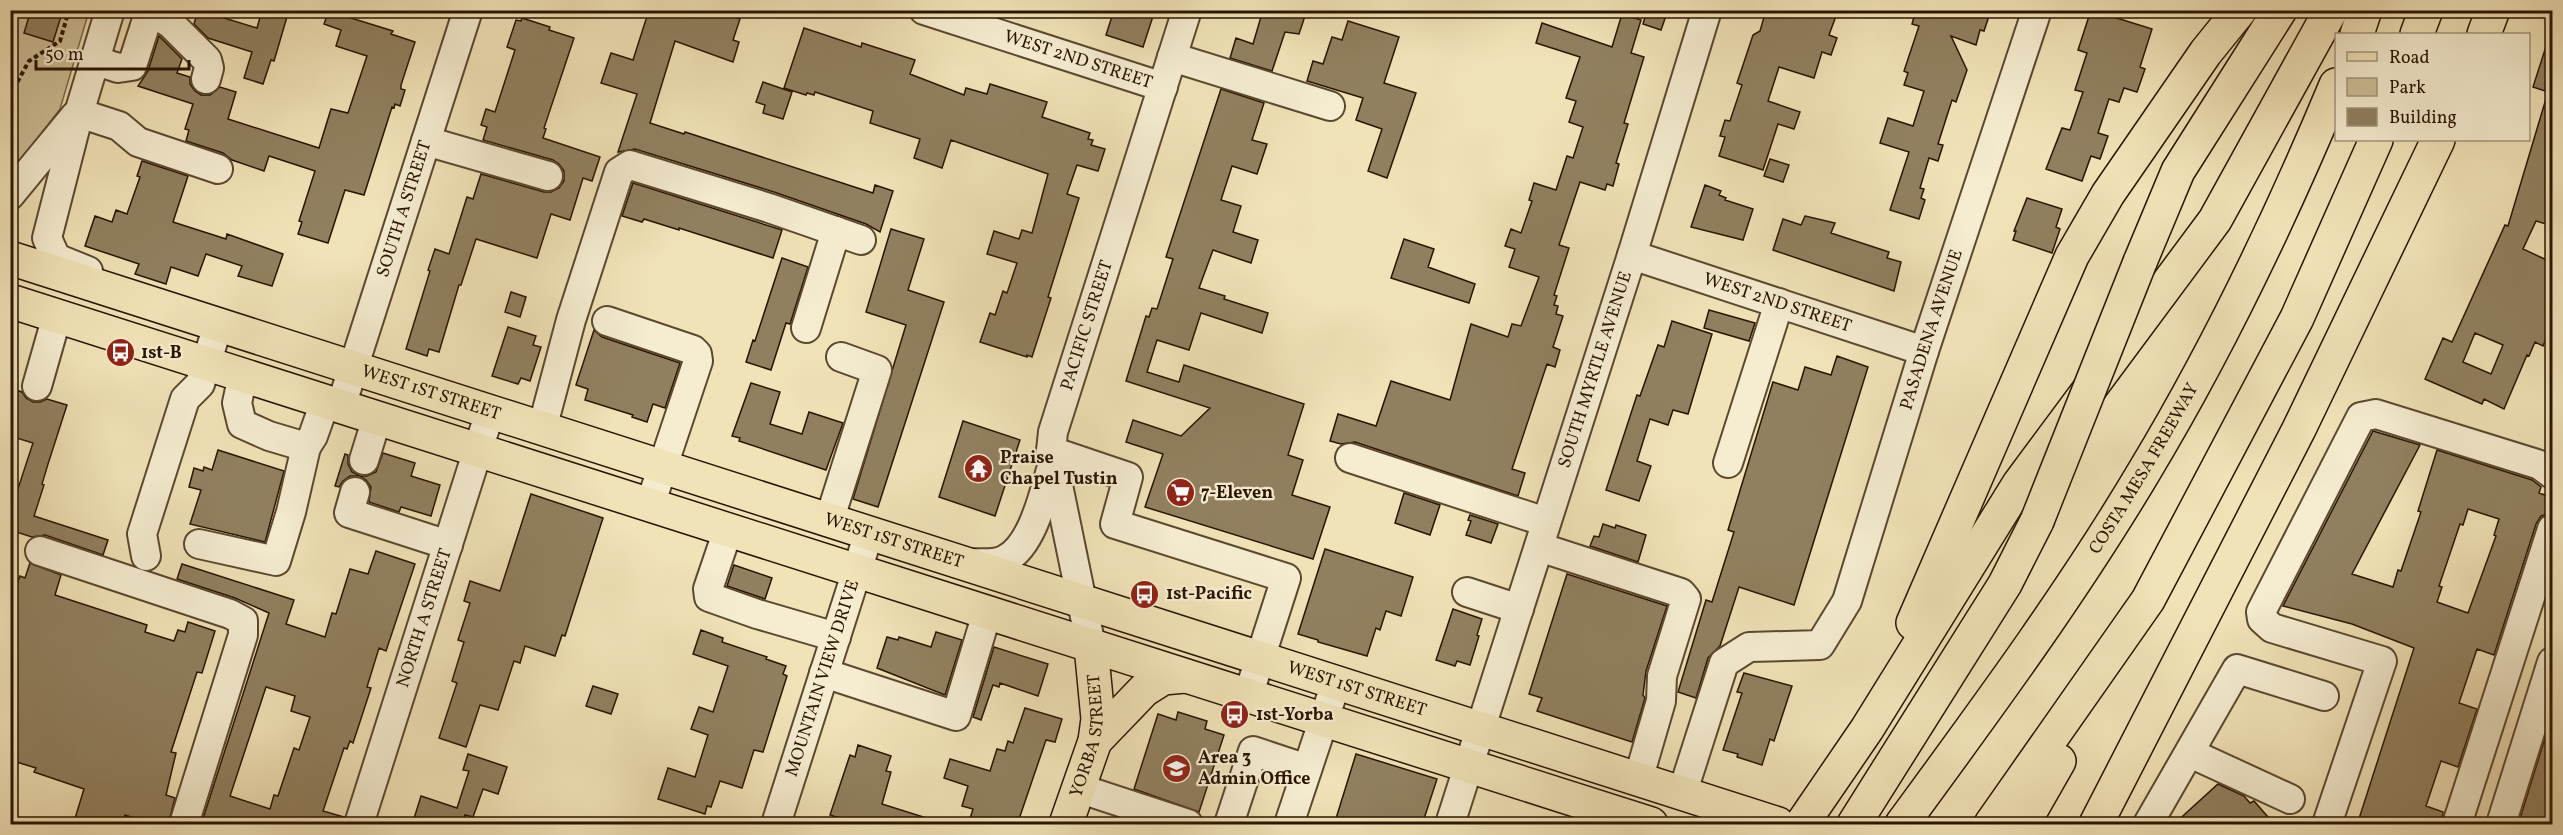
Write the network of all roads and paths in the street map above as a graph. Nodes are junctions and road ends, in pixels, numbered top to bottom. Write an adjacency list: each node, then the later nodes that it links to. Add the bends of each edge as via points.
1 (69, 10): 23 (path, via 60,41 29,61)
2 (110, 10): 19 (street)
3 (150, 10): 19 (street, via 132,66 118,68); 20 (street, via 171,24 207,60)
4 (468, 10): 26 (street, SOUTH A STREET)
5 (924, 10): 21 (street, WEST 2ND STREET)
6 (1187, 10): 18 (street, PACIFIC STREET)
7 (1707, 10): 32 (street, SOUTH MYRTLE AVENUE)
8 (2037, 10): 41 (street, PASADENA AVENUE)
9 (2240, 10): 88 (main road, via 2206,52 2108,194 2072,256)
10 (2280, 10): 108 (main road, bridge, via 2178,171 2037,521 2005,584)
11 (2331, 10): 88 (main road, via 2215,220 2019,484)
12 (2365, 10): 15 (main road)
13 (2426, 10): 16 (main road)
14 (2493, 10): 17 (main road)
15 (2357, 33)
16 (2417, 33)
17 (2484, 33)
18 (1172, 57): 21 (street, PACIFIC STREET); 24 (street)
19 (94, 60): 25 (street)
20 (206, 78)
21 (1163, 87): 53 (street, PACIFIC STREET, via 1058,414)
22 (2335, 90): 109 (main road, COSTA MESA FREEWAY, via 2238,301 2146,469 2042,632)
23 (10, 95)
24 (1330, 106)
25 (79, 112): 29 (street, via 118,126 138,142); 31 (street); 36 (street, via 47,238 56,258 137,287)
26 (426, 141): 30 (street); 43 (street, SOUTH A STREET)
27 (2376, 141): 73 (main road, via 2297,318)
28 (2438, 141): 112 (main road, via 2350,325)
29 (218, 169)
30 (548, 176)
31 (10, 195)
32 (1632, 255): 35 (street, WEST 2ND STREET); 65 (street, SOUTH MYRTLE AVENUE)
33 (10, 258): 36 (main road, WEST 1ST STREET)
34 (10, 301): 37 (main road)
35 (1779, 303): 41 (street, WEST 2ND STREET); 56 (street)
36 (153, 304): 39 (main road, WEST 1ST STREET)
37 (57, 316): 44 (main road); 46 (street)
38 (607, 321): 57 (street, via 697,354)
39 (218, 325): 43 (main road, WEST 1ST STREET); 44 (street)
40 (806, 328): 50 (street, via 848,235 630,165 619,172 571,320)
41 (1924, 351): 95 (street, PASADENA AVENUE, via 1847,601 1820,645 1749,647 1724,663)
42 (841, 357): 61 (street, via 877,370)
43 (354, 368): 47 (street, SOUTH A STREET); 48 (main road, WEST 1ST STREET)
44 (204, 374): 45 (main road); 70 (street, via 204,403 160,539)
45 (243, 375): 47 (main road); 51 (street, via 237,403 242,424)
46 (37, 386)
47 (333, 404): 49 (main road); 51 (street, SOUTH A STREET)
48 (490, 412): 50 (main road, WEST 1ST STREET); 52 (street, NORTH A STREET)
49 (377, 418): 52 (main road); 55 (street)
50 (542, 429): 57 (main road, WEST 1ST STREET)
51 (306, 447): 66 (street, SOUTH A STREET, via 276,561)
52 (478, 450): 60 (main road); 67 (street, NORTH A STREET)
53 (1053, 456): 69 (street, via 1034,521 1016,552 1003,561); 74 (street, PACIFIC STREET); 79 (street, via 1128,477 1115,524 1286,578)
54 (1350, 458): 65 (street)
55 (364, 460)
56 (1728, 463)
57 (664, 468): 60 (street); 61 (main road, WEST 1ST STREET)
58 (2553, 474): 114 (street, via 2540,465 2376,414 2361,417 2261,612 2262,619 2272,628 2382,661)
59 (355, 492): 67 (street, via 349,513)
60 (650, 505): 62 (main road)
61 (829, 521): 64 (main road, WEST 1ST STREET)
62 (728, 530): 71 (main road); 77 (street, via 708,589 709,597)
63 (2553, 530): 115 (street)
64 (869, 533): 69 (main road, WEST 1ST STREET); 71 (street, MOUNTAIN VIEW DRIVE)
65 (1543, 535): 75 (street, SOUTH MYRTLE AVENUE); 93 (street, via 1681,593 1686,599 1662,676 1661,701)
66 (199, 544)
67 (448, 545): 99 (street, NORTH A STREET)
68 (40, 551): 70 (street)
69 (961, 563): 74 (main road, WEST 1ST STREET)
70 (142, 569): 98 (street, via 243,621 243,635)
71 (857, 571): 76 (main road); 77 (street, MOUNTAIN VIEW DRIVE)
72 (1467, 592): 75 (street)
73 (2148, 600): 110 (main road); 111 (main road)
74 (1081, 601): 78 (street, PACIFIC STREET); 79 (main road, WEST 1ST STREET)
75 (1519, 609): 87 (street, SOUTH MYRTLE AVENUE)
76 (987, 613): 78 (main road); 81 (street, via 956,716)
77 (836, 637): 81 (street, MOUNTAIN VIEW DRIVE)
78 (1091, 646): 82 (main road); 89 (main road, YORBA STREET, via 1098,719)
79 (1259, 658): 83 (main road, WEST 1ST STREET); 84 (street)
80 (2553, 662): 116 (street)
81 (824, 673): 100 (street, MOUNTAIN VIEW DRIVE)
82 (1185, 676): 84 (main road); 89 (main road, via 1163,678 1144,690)
83 (1336, 683): 86 (street); 87 (main road, WEST 1ST STREET)
84 (1248, 696): 86 (main road)
85 (2324, 696): 90 (street, via 2237,669)
86 (1324, 720): 91 (main road); 92 (street)
87 (1480, 729): 91 (street, SOUTH MYRTLE AVENUE); 93 (main road, WEST 1ST STREET)
88 (1867, 729): 107 (main road)
89 (1095, 741): 94 (main road, YORBA STREET)
90 (2190, 753): 96 (street); 113 (street)
91 (1468, 766): 105 (street, SOUTH MYRTLE AVENUE); 106 (main road)
92 (1307, 768): 103 (street, via 1254,751); 104 (street)
93 (1638, 780): 95 (main road, WEST 1ST STREET)
94 (1078, 788): 101 (main road, YORBA STREET); 102 (street)
95 (1682, 794): 97 (main road, WEST 1ST STREET)
96 (2290, 799)
97 (1774, 823)
98 (184, 825)
99 (359, 825)
100 (776, 825)
101 (1066, 825)
102 (1188, 825)
103 (1229, 825)
104 (1289, 825)
105 (1450, 825)
106 (1651, 825)
107 (1802, 825)
108 (1854, 825)
109 (1902, 825)
110 (1991, 825)
111 (2023, 825)
112 (2096, 825)
113 (2148, 825)
114 (2327, 825)
115 (2457, 825)
116 (2501, 825)

